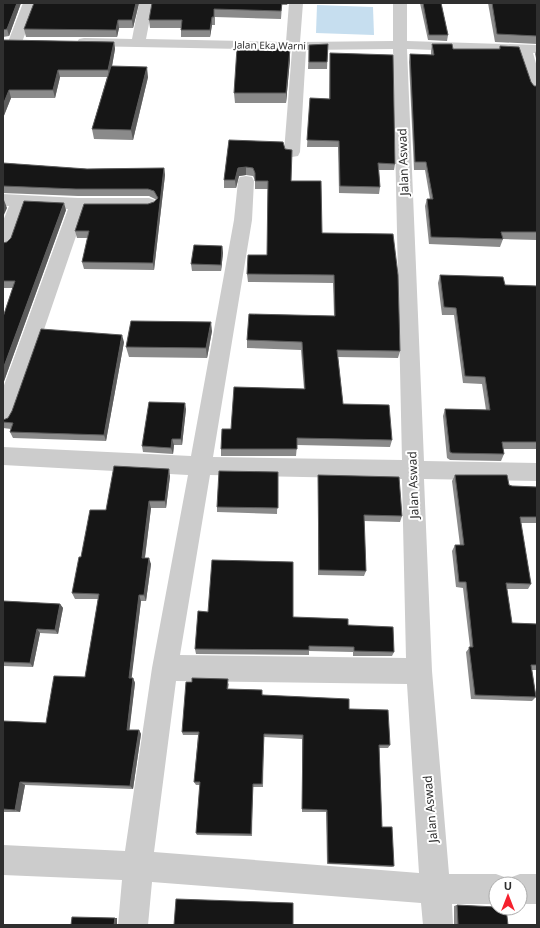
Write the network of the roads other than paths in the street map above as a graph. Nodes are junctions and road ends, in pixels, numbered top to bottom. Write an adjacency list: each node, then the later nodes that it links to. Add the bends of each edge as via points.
1 (30, 3): 5 (street)
2 (146, 3): 8 (street)
3 (296, 3): 9 (street)
4 (400, 3): 10 (street, Jalan Aswad)
5 (9, 42): 6 (street)
6 (30, 42)
7 (69, 42): 8 (street, Jalan Eka Warni)
8 (138, 42): 9 (street, Jalan Eka Warni)
9 (296, 45): 10 (street, Jalan Eka Warni); 13 (street)
10 (400, 45): 11 (street, Jalan Eka Warni); 22 (street, Jalan Aswad)
11 (531, 49): 12 (street)
12 (537, 89)
13 (292, 152)
14 (246, 181): 21 (street, via 243,220)
15 (11, 200): 16 (street); 18 (street)
16 (78, 204): 17 (street); 19 (street)
17 (149, 204)
18 (3, 244)
19 (3, 417)
20 (3, 456): 21 (street)
21 (200, 466): 22 (street); 24 (street)
22 (412, 470): 23 (street); 25 (street, Jalan Aswad)
23 (537, 472)
24 (165, 668): 25 (street); 27 (street)
25 (419, 671): 28 (street, Jalan Aswad)
26 (3, 860): 27 (street)
27 (138, 866): 28 (street); 30 (street)
28 (436, 889): 29 (street); 31 (street, Jalan Aswad)
29 (488, 889)
30 (133, 925)
31 (438, 925)

